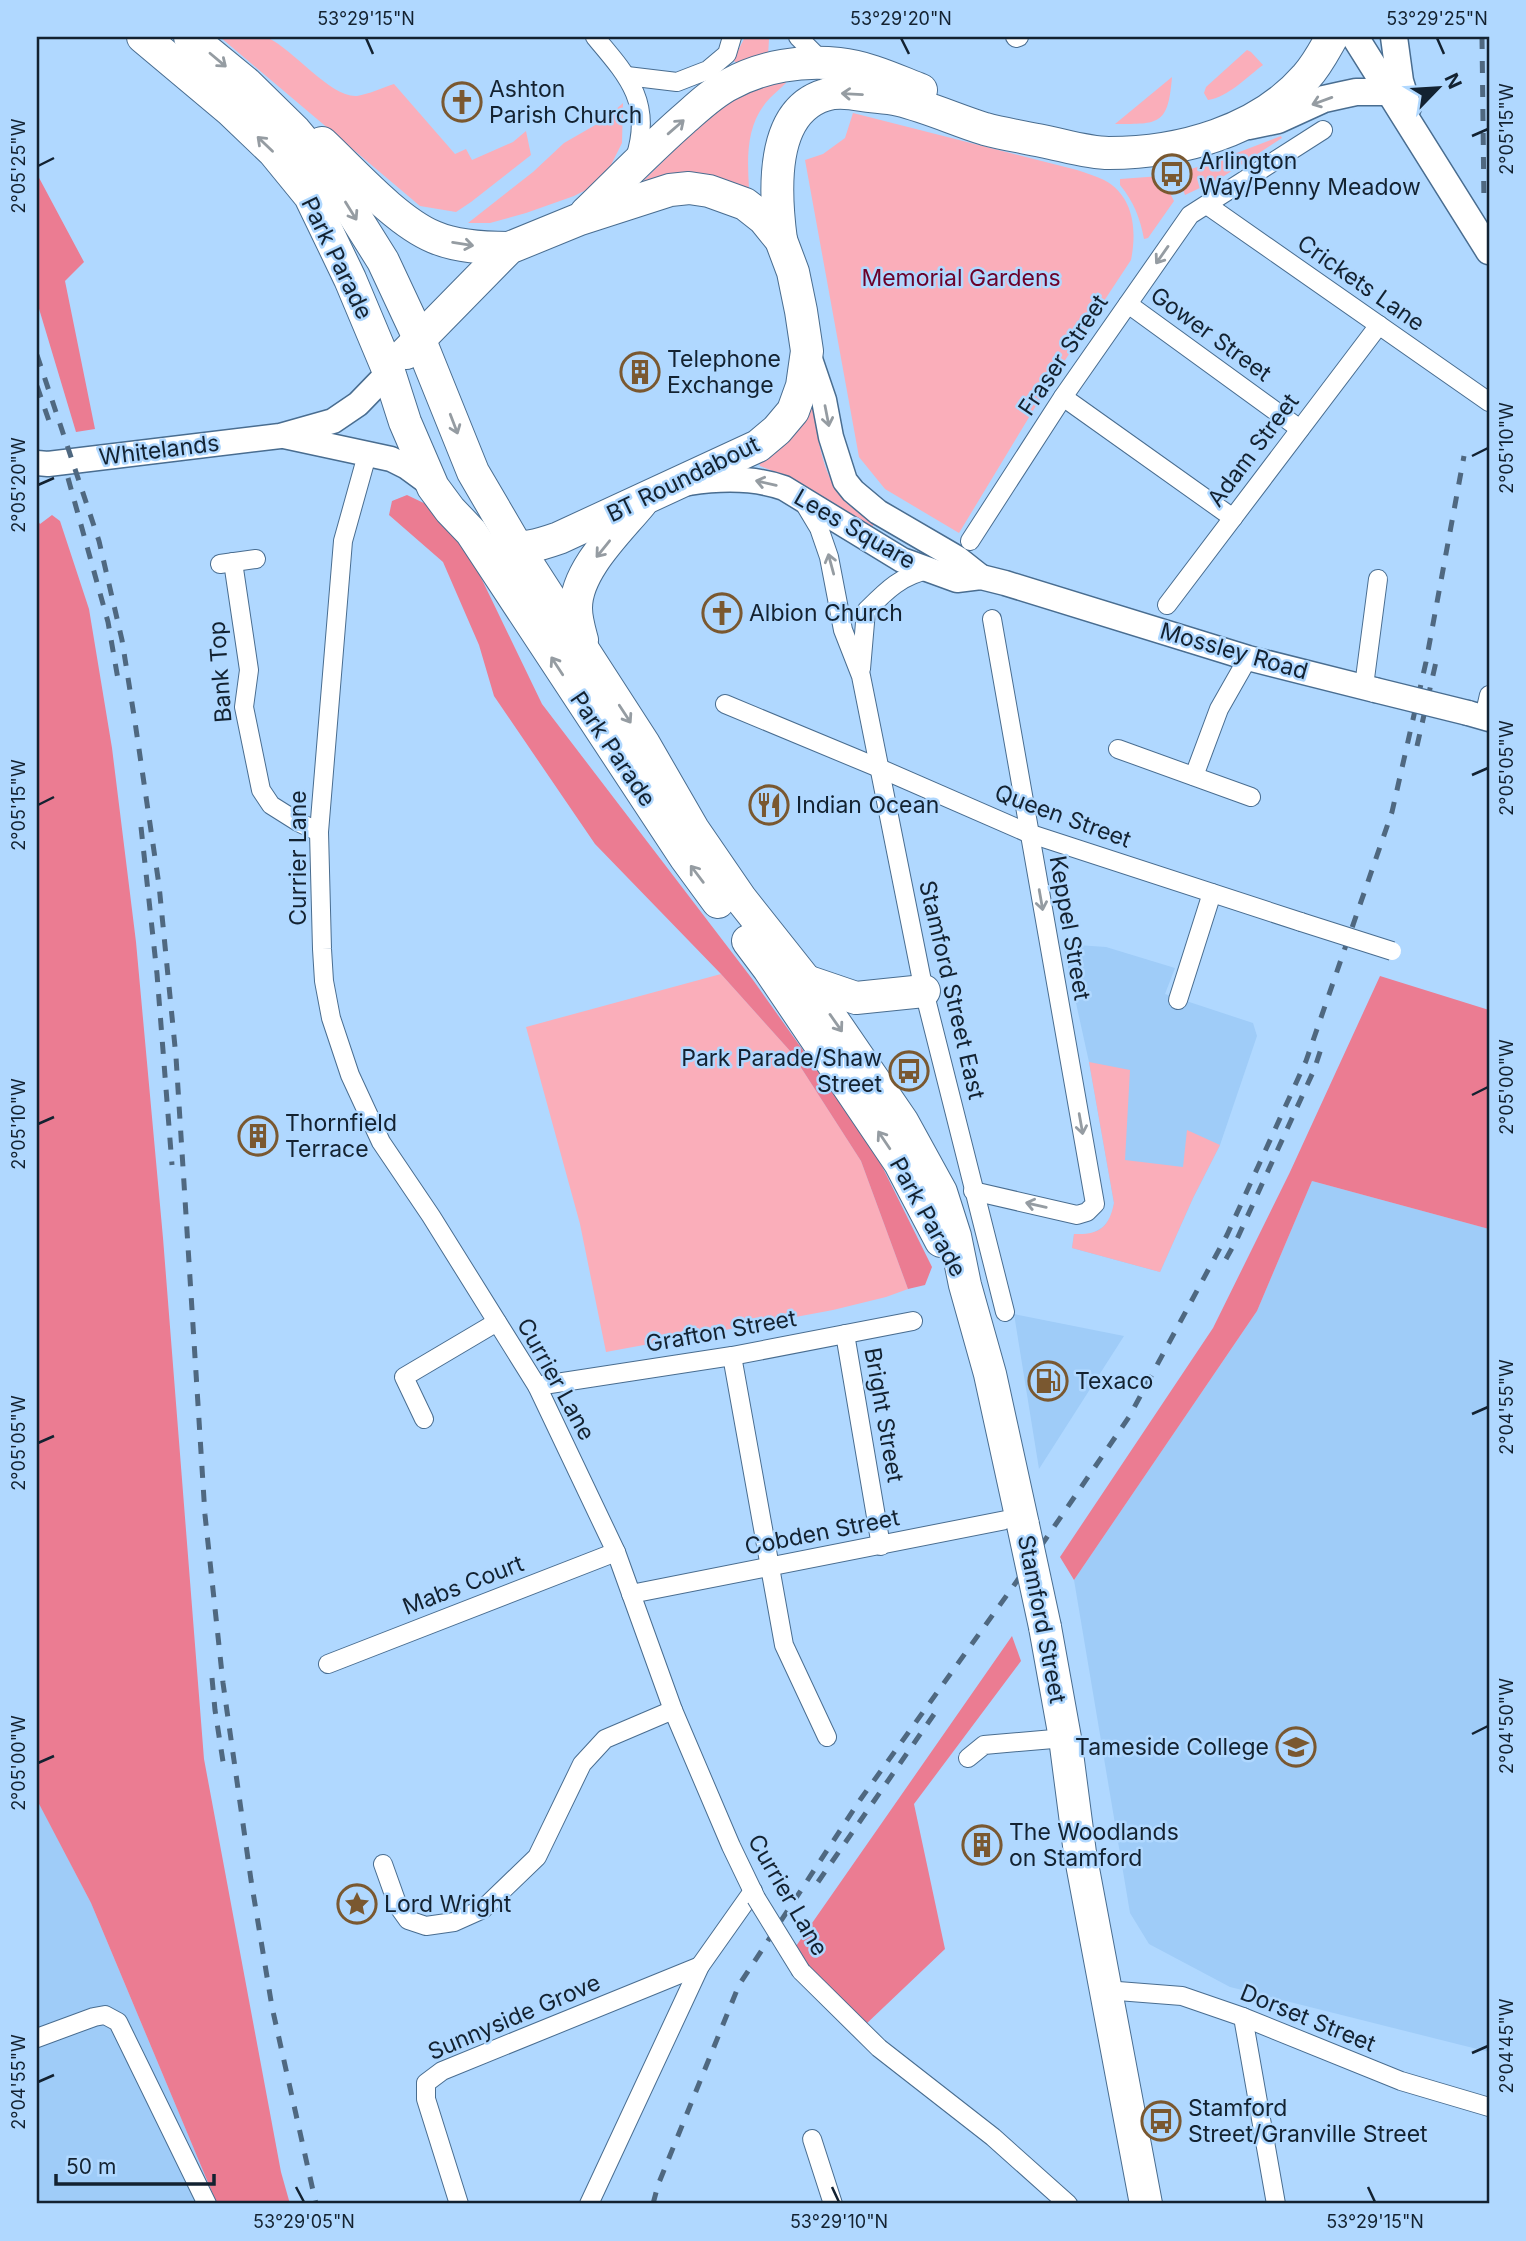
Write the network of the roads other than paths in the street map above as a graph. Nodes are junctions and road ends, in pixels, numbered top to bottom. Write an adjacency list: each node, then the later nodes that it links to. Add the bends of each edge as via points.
1 (144, 37): 27 (highway, Park Parade, one-way to 1, via 310,196 274,152)
2 (190, 37): 11 (highway, Park Parade, one-way to 11)
3 (595, 37): 10 (street)
4 (732, 37): 10 (street, via 727,54 708,69 677,82)
5 (799, 37): 9 (street)
6 (1332, 37): 13 (highway, via 1314,67 1281,102)
7 (1355, 37): 12 (main road)
8 (1394, 37): 16 (main road, via 1400,80)
9 (826, 65): 14 (highway, via 859,68 923,91); 17 (highway, one-way to 9, via 729,84 790,63)
10 (627, 76): 17 (street, via 636,96 641,129)
11 (246, 83): 21 (highway, one-way to 21, via 309,131 419,229 444,241); 25 (highway, Park Parade, one-way to 25, via 321,162 383,261)
12 (1389, 92): 13 (main road, one-way to 13, via 1349,93 1278,120); 16 (main road)
13 (1237, 128): 14 (highway, via 1181,146 1108,153)
14 (988, 130): 20 (highway, one-way to 20, via 898,100 850,93 826,94 809,103 783,141 778,177)
15 (1324, 130): 18 (street, Fraser Street)
16 (1419, 139): 22 (main road)
17 (626, 174): 19 (highway)
18 (1207, 205): 23 (street, Fraser Street, one-way to 23, via 1190,215); 24 (street, Crickets Lane)
19 (580, 219): 20 (highway, BT Roundabout, via 670,190 690,188 745,204); 21 (highway, BT Roundabout)
20 (781, 240): 26 (highway, BT Roundabout, via 793,272)
21 (509, 248): 25 (highway, BT Roundabout)
22 (1489, 251)
23 (1128, 304): 28 (street, Fraser Street); 30 (street, Gower Street)
24 (1379, 325): 29 (street, Crickets Lane); 30 (street, Adam Street)
25 (419, 338): 27 (highway, BT Roundabout); 39 (highway, via 412,355 413,376); 41 (highway, Park Parade, one-way to 41, via 473,472)
26 (807, 351): 34 (highway, BT Roundabout, via 793,411 777,430 758,446); 44 (main road, Lees Square, one-way to 44, via 845,481 878,512)
27 (389, 372): 31 (main road, Whitelands, via 333,421); 35 (highway, Park Parade)
28 (1063, 397): 38 (street); 40 (street, Fraser Street)
29 (1488, 401)
30 (1300, 429): 38 (street, Adam Street)
31 (280, 436): 32 (main road, Whitelands); 33 (main road, Whitelands)
32 (367, 455): 35 (main road, Whitelands, via 391,459); 58 (street, Currier Lane, via 343,541)
33 (37, 463)
34 (678, 484): 36 (highway, BT Roundabout); 37 (main road, Lees Square, one-way to 34, via 758,481)
35 (433, 487): 39 (highway, Park Parade)
36 (647, 497): 41 (highway, BT Roundabout, via 559,538); 48 (highway, one-way to 48, via 582,581 576,618)
37 (802, 499): 43 (main road, Lees Square, via 876,546); 50 (street, Stamford Street East, one-way to 37, via 843,630 829,556)
38 (1233, 518): 46 (street, Adam Street)
39 (469, 530): 41 (highway, BT Roundabout, via 501,548); 66 (highway, Park Parade, one-way to 39, via 900,1163 769,969 685,857)
40 (970, 541)
41 (517, 549): 48 (highway, Park Parade)
42 (256, 559): 58 (street, Bank Top, via 227,563 249,670 244,707 261,790 271,805)
43 (929, 570): 44 (main road, Lees Square, via 957,580); 50 (street, Stamford Street East, via 891,585 866,611)
44 (981, 577): 49 (main road, Mossley Road)
45 (1378, 579): 51 (street)
46 (1167, 605)
47 (992, 620): 59 (street, Keppel Street)
48 (589, 656): 62 (highway, Park Parade, one-way to 62, via 693,829)
49 (1248, 657): 51 (main road, Mossley Road); 56 (street, via 1219,709)
50 (861, 676): 55 (street, Stamford Street East)
51 (1370, 688): 53 (main road, Mossley Road, bridge)
52 (725, 704): 55 (street, Queen Street)
53 (1483, 711)
54 (1118, 748): 56 (street)
55 (879, 768): 59 (street, Queen Street); 63 (street, Stamford Street East)
56 (1194, 776): 57 (street)
57 (1251, 797)
58 (318, 832): 69 (street, Currier Lane, via 324,981 340,1048 381,1142)
59 (1028, 833): 60 (street, Queen Street); 65 (street, Keppel Street, one-way to 65, via 1095,1204 1077,1215)
60 (1212, 893): 61 (street, Queen Street, bridge); 64 (street)
61 (1392, 951)
62 (806, 981): 63 (highway, via 856,998); 66 (highway, Park Parade, one-way to 66, via 902,1121 941,1192)
63 (924, 990): 65 (street, Stamford Street East)
64 (1178, 1000)
65 (974, 1191): 67 (street, Stamford Street East)
66 (965, 1285): 74 (highway, Stamford Street)
67 (1005, 1312)
68 (913, 1321): 70 (street, Grafton Street)
69 (497, 1322): 72 (street, Currier Lane); 73 (street, via 404,1377)
70 (845, 1334): 71 (street, Grafton Street); 75 (street, Bright Street)
71 (732, 1356): 72 (street, Grafton Street); 77 (street)
72 (537, 1386): 76 (street, Currier Lane)
73 (424, 1419)
74 (1022, 1521): 75 (street, Cobden Street); 82 (highway, Stamford Street, bridge)
75 (881, 1546): 77 (street, Cobden Street)
76 (616, 1552): 78 (street, Currier Lane); 79 (street, Mabs Court)
77 (771, 1568): 78 (street, Cobden Street); 81 (street, via 784,1645)
78 (631, 1594): 80 (street, Currier Lane)
79 (328, 1664)
80 (673, 1710): 84 (street, via 605,1739 582,1764 537,1857 483,1909 454,1922 426,1926 408,1920); 85 (street, Currier Lane)
81 (827, 1737)
82 (1065, 1738): 83 (street, via 984,1745); 87 (highway, Stamford Street)
83 (968, 1758)
84 (383, 1864)
85 (755, 1894): 86 (street); 96 (street, Currier Lane, bridge, via 801,1971 879,2048 993,2137)
86 (700, 1966): 93 (street, Sunnyside Grove, via 442,2071 426,2083 426,2099); 94 (street)
87 (1105, 1990): 88 (street, Dorset Street, via 1182,1996); 97 (highway, Stamford Street)
88 (1243, 2017): 90 (street, Dorset Street, via 1401,2081); 98 (street)
89 (37, 2038): 92 (street, via 104,2015 118,2022)
90 (1489, 2107)
91 (813, 2139): 95 (street)
92 (207, 2204)
93 (459, 2204)
94 (589, 2204)
95 (833, 2204)
96 (1068, 2204)
97 (1146, 2204)
98 (1276, 2204)

